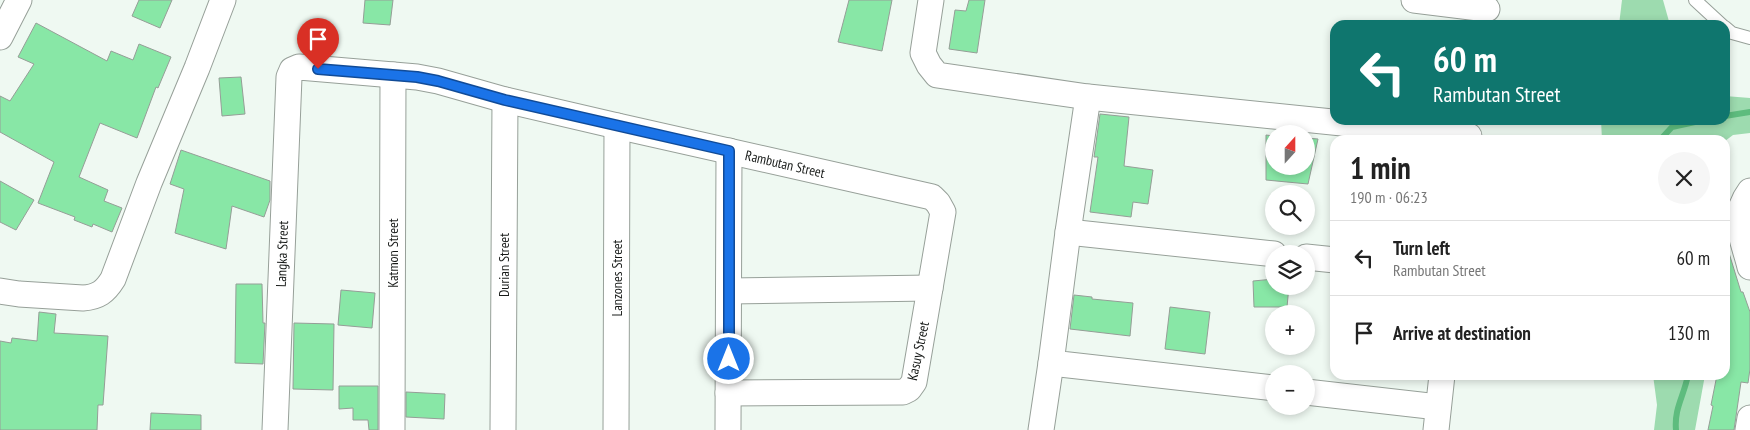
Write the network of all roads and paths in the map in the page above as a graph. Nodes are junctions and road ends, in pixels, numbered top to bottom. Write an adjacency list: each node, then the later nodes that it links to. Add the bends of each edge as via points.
1 (20, 0): 9 (street)
2 (223, 0): 28 (street, via 106,289 93,297 83,298)
3 (931, 0): 13 (street, via 923,53 937,75)
4 (1414, 0): 6 (street)
5 (1695, 0): 7 (lane)
6 (1487, 11)
7 (1717, 20)
8 (1730, 31): 10 (lane)
9 (0, 37)
10 (1750, 38)
11 (393, 75): 12 (street, Rambutan Street, via 299,67 292,70); 14 (street, Rambutan Street, via 438,81); 38 (street, Katmon Street)
12 (289, 77): 37 (street, Langka Street)
13 (1088, 97): 15 (street); 22 (street)
14 (505, 100): 17 (street, Rambutan Street); 39 (street, Durian Street)
15 (1330, 119)
16 (1394, 125): 18 (street)
17 (617, 126): 19 (street, Rambutan Street); 40 (street, Lanzones Street)
18 (1470, 132)
19 (729, 151): 21 (street, Rambutan Street); 29 (street)
20 (1750, 191): 26 (street, via 1738,218)
21 (932, 197): 27 (street, Kasuy Street, via 943,212)
22 (1068, 232): 23 (street); 30 (street)
23 (1265, 253)
24 (1315, 258): 25 (street)
25 (1330, 259)
26 (1750, 267)
27 (930, 288): 29 (street); 33 (street, Kasuy Street, via 914,382 909,389 903,392)
28 (0, 291)
29 (729, 292): 33 (street)
30 (1051, 363): 32 (street); 42 (street)
31 (1441, 380): 35 (street)
32 (1265, 387)
33 (728, 393): 41 (street)
34 (1315, 394): 35 (street)
35 (1437, 418)
36 (1750, 418): 43 (street)
37 (274, 430)
38 (392, 430)
39 (503, 430)
40 (616, 430)
41 (728, 430)
42 (1041, 430)
43 (1748, 430)

